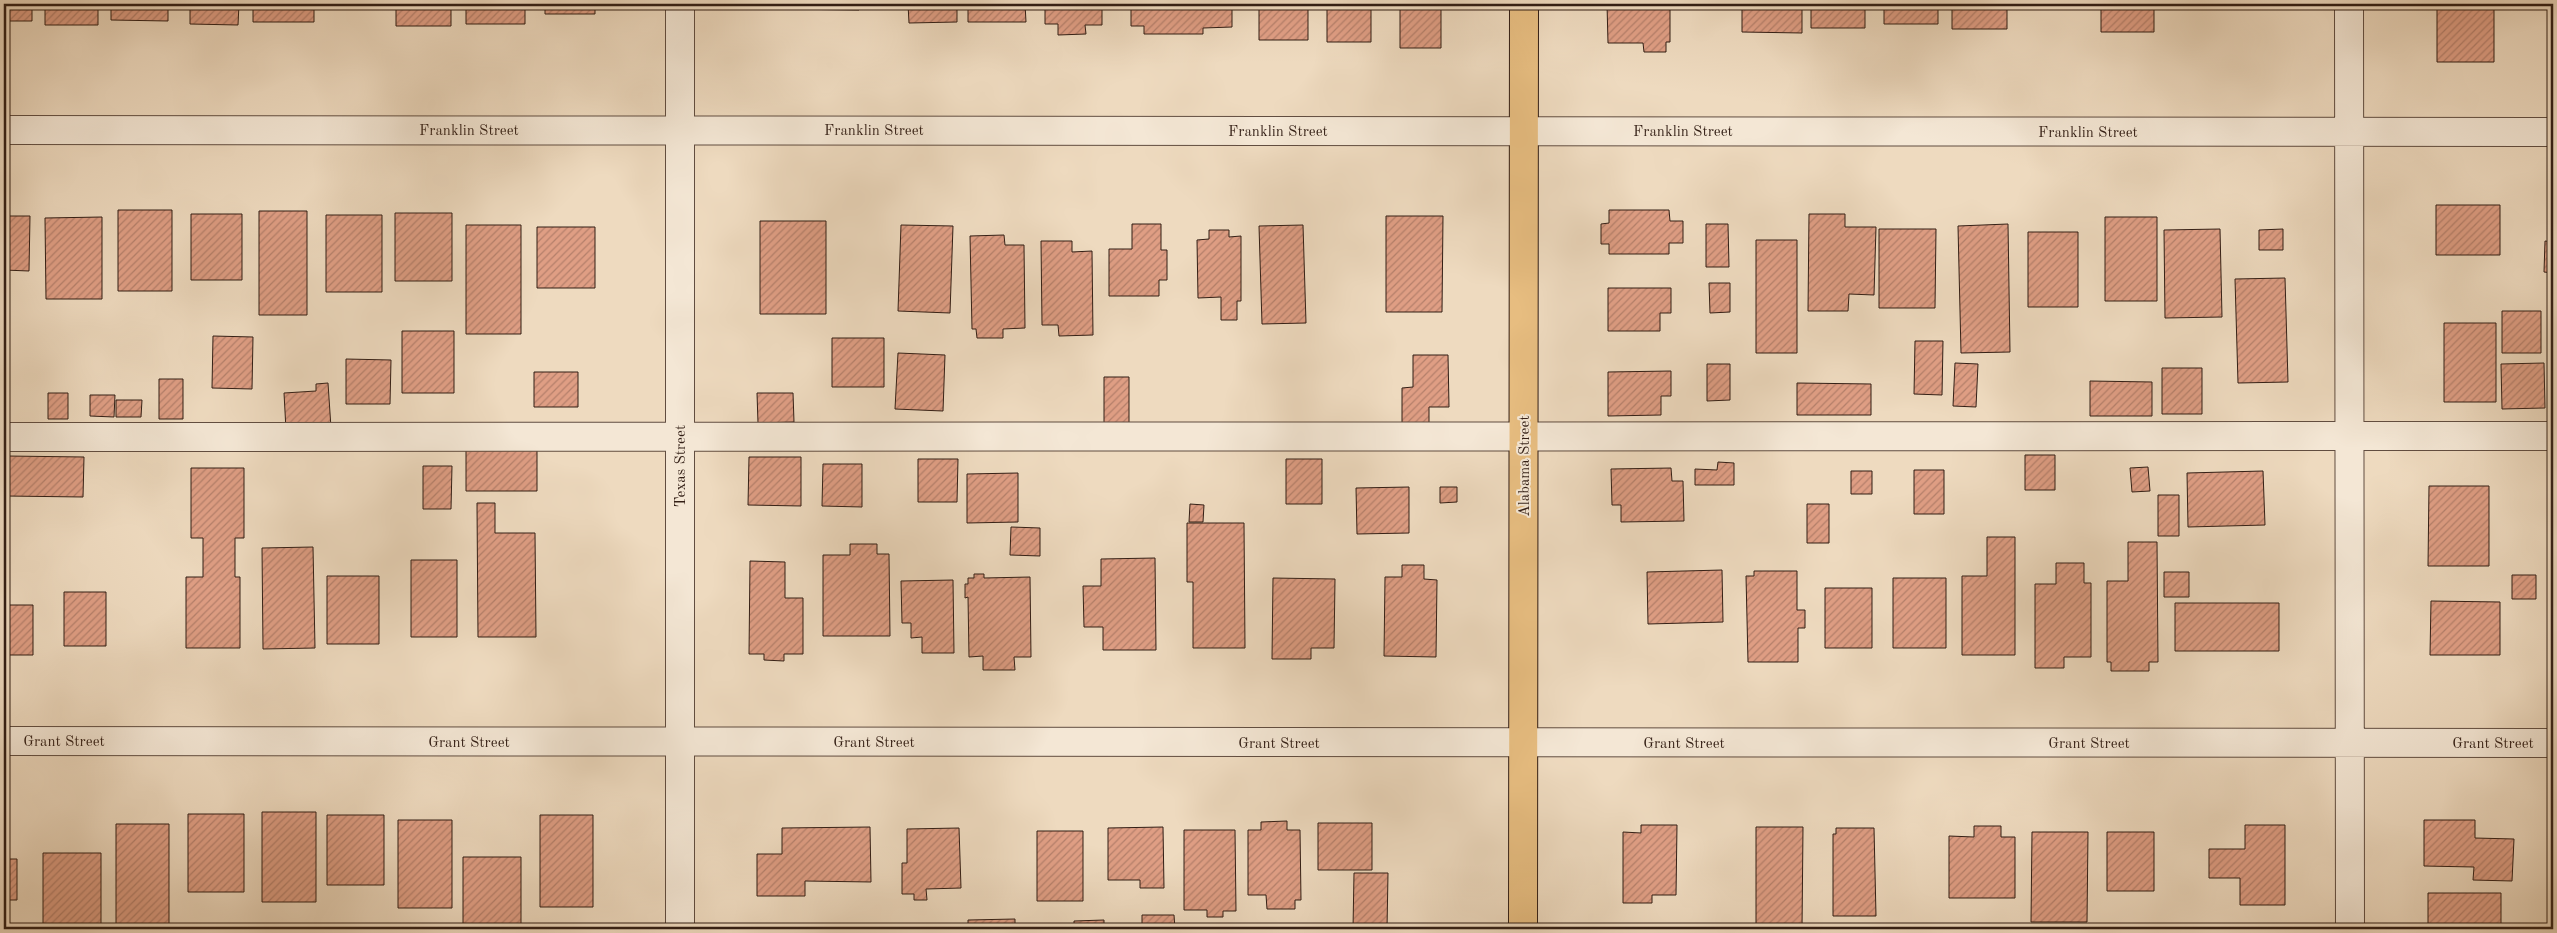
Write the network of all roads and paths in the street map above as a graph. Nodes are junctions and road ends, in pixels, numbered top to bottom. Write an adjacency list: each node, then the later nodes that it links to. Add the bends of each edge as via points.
1 (680, 4): 5 (street, Texas Street)
2 (1524, 4): 6 (main road, Alabama Street)
3 (2348, 4): 7 (street)
4 (4, 130): 5 (street, Franklin Street)
5 (680, 130): 6 (street, Franklin Street); 12 (street, Texas Street)
6 (1524, 131): 7 (street, Franklin Street); 10 (main road, Alabama Street)
7 (2349, 132): 8 (street, Franklin Street); 9 (street)
8 (2553, 132)
9 (2349, 435): 10 (street); 11 (street); 17 (street)
10 (1524, 436): 12 (street); 16 (main road, Alabama Street)
11 (2553, 436)
12 (680, 437): 13 (street); 15 (street, Texas Street)
13 (4, 438)
14 (4, 741): 15 (street, Grant Street)
15 (680, 742): 16 (street, Grant Street); 19 (street, Texas Street)
16 (1524, 742): 17 (street, Grant Street); 20 (main road, Alabama Street)
17 (2349, 743): 18 (street, Grant Street); 21 (street)
18 (2553, 743)
19 (680, 929)
20 (1524, 929)
21 (2350, 929)

